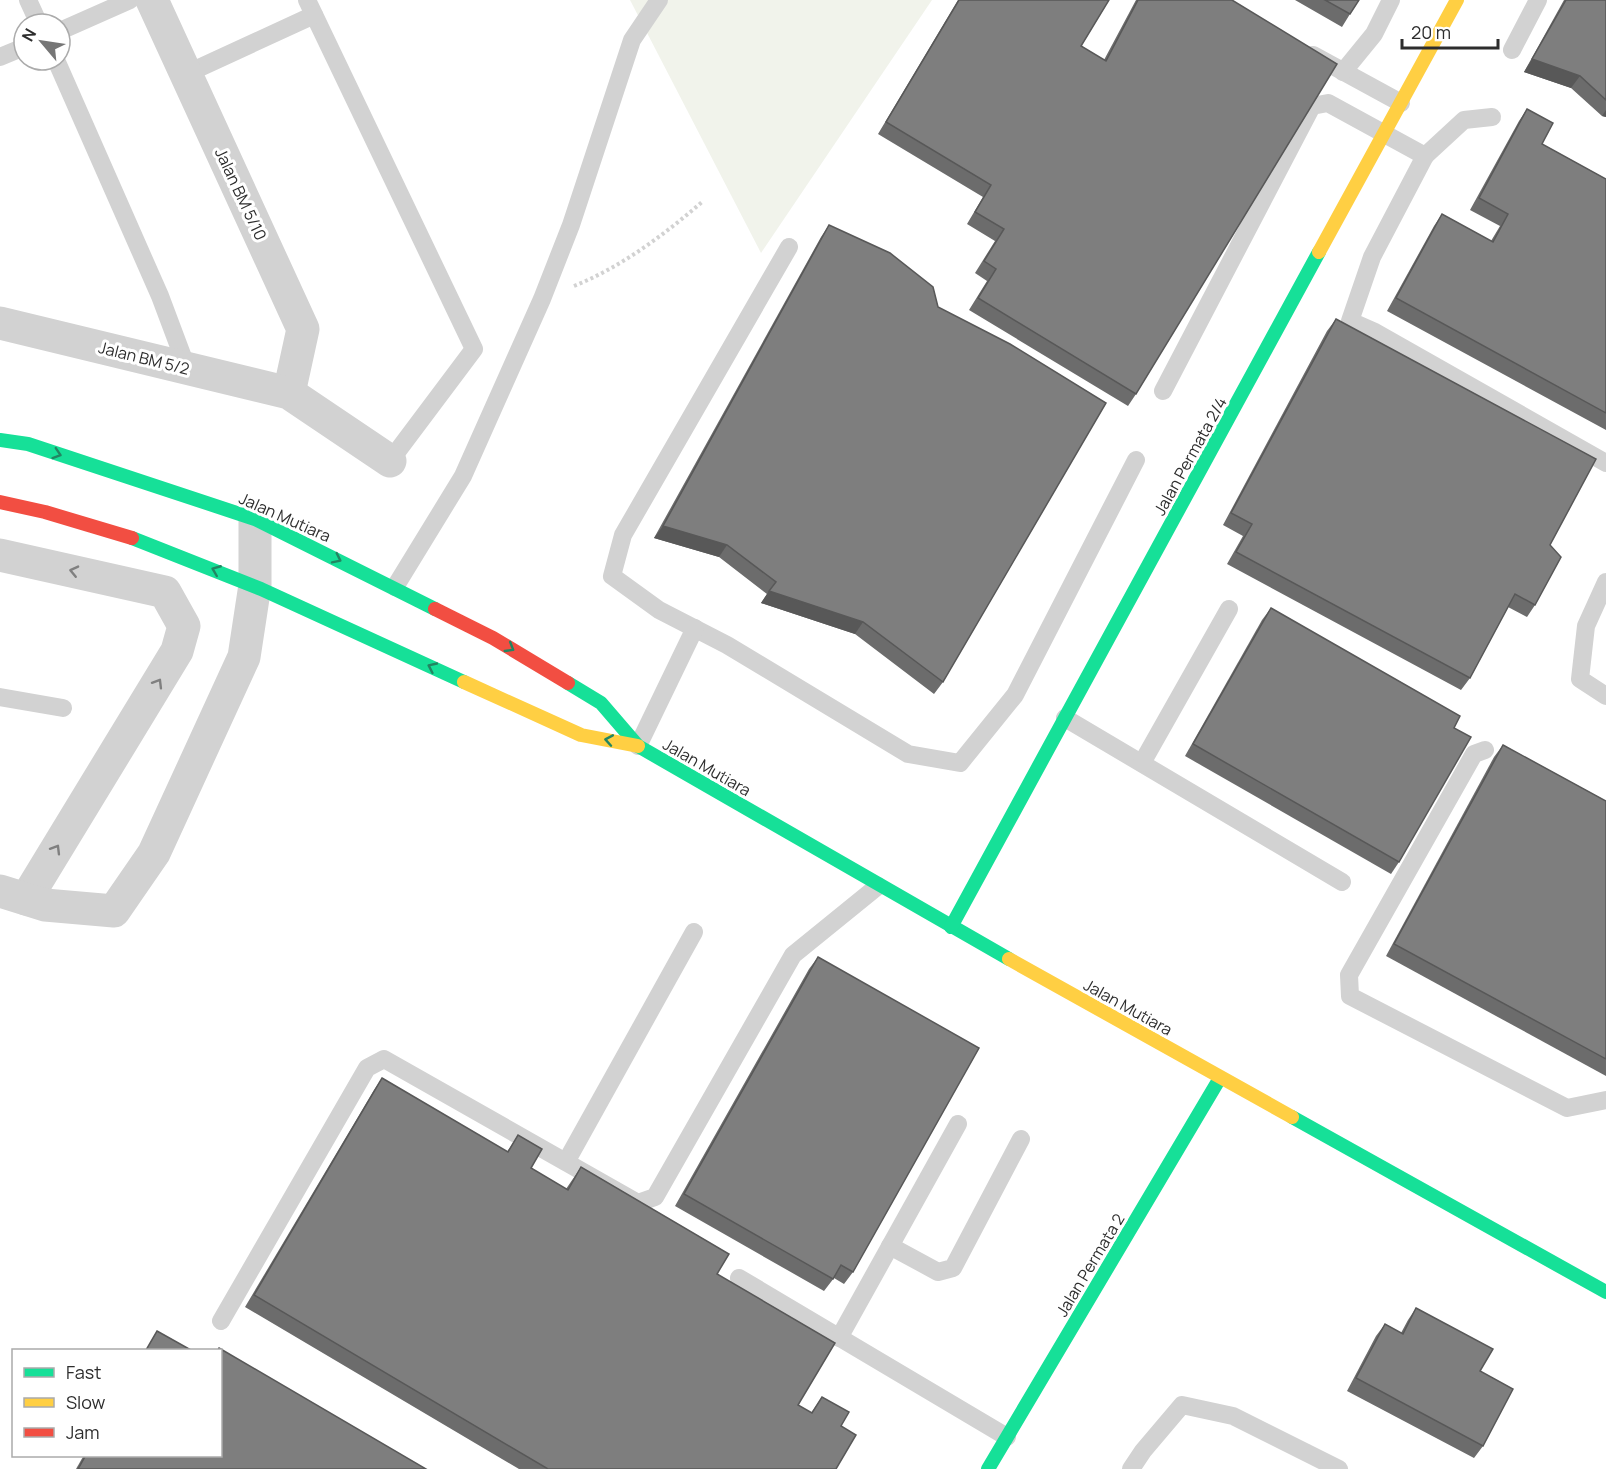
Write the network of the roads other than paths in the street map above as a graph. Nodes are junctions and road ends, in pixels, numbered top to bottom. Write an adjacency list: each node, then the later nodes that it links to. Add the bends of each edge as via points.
1 (130, 0): 8 (lane)
2 (152, 0): 13 (street, Jalan BM 5/10)
3 (659, 0): 32 (lane, via 632,40 571,225 463,476)
4 (1391, 0): 12 (lane, via 1374,34)
5 (1457, 0): 14 (main road, Jalan Permata 2/4)
6 (1538, 0): 10 (lane)
7 (310, 8): 13 (lane); 25 (lane, via 474,349)
8 (72, 26)
9 (1301, 48): 12 (lane)
10 (1512, 50)
11 (61, 72): 20 (lane)
12 (1343, 72): 14 (lane)
13 (186, 74): 22 (street, Jalan BM 5/10, via 303,328)
14 (1401, 103): 16 (main road, Jalan Permata 2/4)
15 (1492, 117): 17 (lane, via 1464,120)
16 (1385, 133): 17 (lane); 21 (lane, via 1328,103 1312,106); 38 (main road, Jalan Permata 2/4)
17 (1425, 156): 26 (lane, via 1372,257 1350,321)
18 (789, 247): 34 (lane, via 623,535 612,576 659,610)
19 (0, 322): 20 (street, Jalan BM 5/2)
20 (188, 368): 22 (street, Jalan BM 5/2)
21 (1163, 391)
22 (289, 393): 25 (street)
23 (0, 440): 28 (main road, Jalan Mutiara, one-way to 28, via 27,444)
24 (1136, 460): 34 (lane, via 1015,695 960,763 908,754)
25 (390, 461)
26 (1606, 463)
27 (0, 502): 31 (main road, one-way to 27, via 147,541)
28 (255, 519): 31 (street); 32 (main road, Jalan Mutiara, one-way to 32)
29 (0, 555): 44 (street, one-way to 29, via 177,651 184,626 165,592)
30 (1606, 582): 35 (lane, via 1586,626 1580,679)
31 (255, 585): 39 (main road, one-way to 31, via 581,735); 44 (street, via 244,657 154,853 114,911 45,905)
32 (395, 587): 39 (main road, Jalan Mutiara, one-way to 39, via 493,638 601,704)
33 (1229, 609): 41 (lane)
34 (695, 628): 39 (lane)
35 (1606, 696)
36 (0, 698): 37 (lane)
37 (63, 708)
38 (1065, 718): 41 (lane); 45 (main road, Jalan Permata 2/4)
39 (638, 746): 43 (main road, Jalan Mutiara)
40 (1485, 750): 48 (lane, via 1474,754 1349,975 1350,996 1567,1108)
41 (1142, 762): 42 (lane)
42 (1342, 882)
43 (878, 886): 45 (main road, Jalan Mutiara); 51 (lane, via 793,956 654,1197 638,1203)
44 (13, 895)
45 (951, 927): 47 (main road, Jalan Mutiara)
46 (694, 932): 51 (lane)
47 (1220, 1078): 54 (main road, Jalan Mutiara); 57 (main road, Jalan Permata 2)
48 (1606, 1100)
49 (958, 1124): 52 (lane)
50 (1021, 1139): 52 (lane, via 953,1268 938,1272)
51 (566, 1162): 55 (lane, via 384,1059 367,1068)
52 (890, 1246): 56 (lane)
53 (739, 1278): 56 (lane)
54 (1606, 1291)
55 (221, 1321)
56 (839, 1338): 57 (lane)
57 (1006, 1437): 58 (main road, Jalan Permata 2)
58 (987, 1469)
59 (1131, 1469): 60 (lane, via 1182,1404 1233,1416)
60 (1339, 1469)

